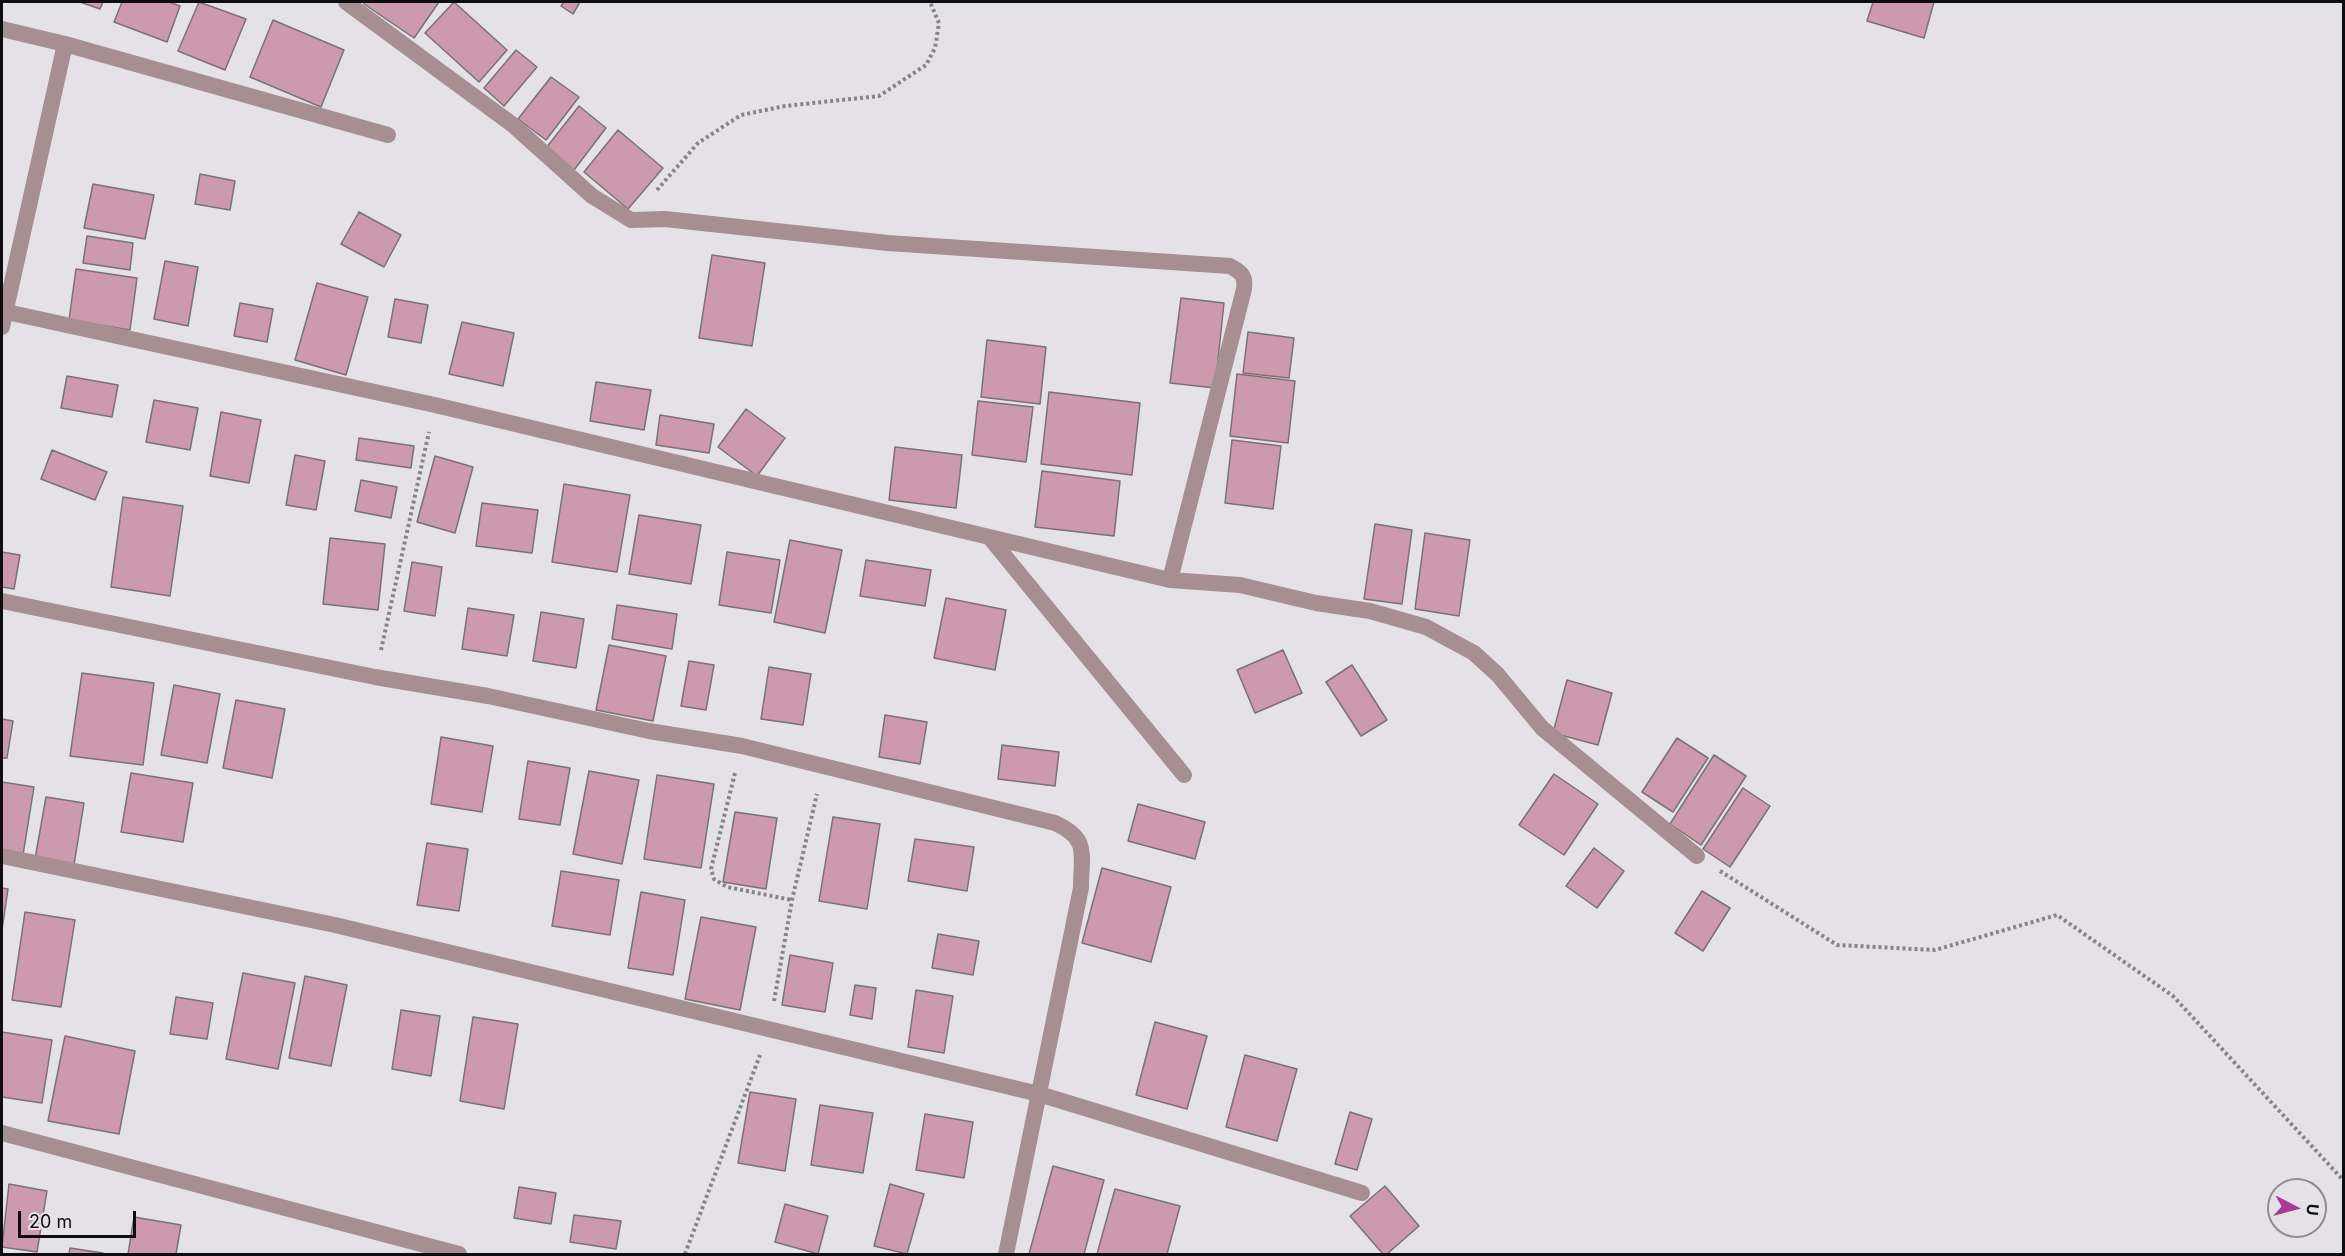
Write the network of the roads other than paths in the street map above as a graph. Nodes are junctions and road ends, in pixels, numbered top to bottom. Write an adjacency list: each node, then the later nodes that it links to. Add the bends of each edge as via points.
1 (346, 2): 7 (street, via 513,125 592,196 631,220 665,219 888,243 1230,266 1242,273 1244,289)
2 (2, 29): 3 (street)
3 (65, 44): 4 (street); 5 (street)
4 (388, 135)
5 (3, 316): 6 (street, via 435,405)
6 (990, 538): 7 (street); 9 (street)
7 (1170, 580): 11 (street, via 1240,585 1370,611 1426,627 1474,653 1498,675 1542,728)
8 (2, 601): 12 (street, via 649,731 742,746 1054,823 1078,836 1081,888)
9 (1184, 775)
10 (2, 856): 12 (street, via 335,925)
11 (1697, 856)
12 (1039, 1094): 14 (street); 16 (street)
13 (2, 1133): 15 (street)
14 (1362, 1193)
15 (459, 1254)
16 (1006, 1254)

